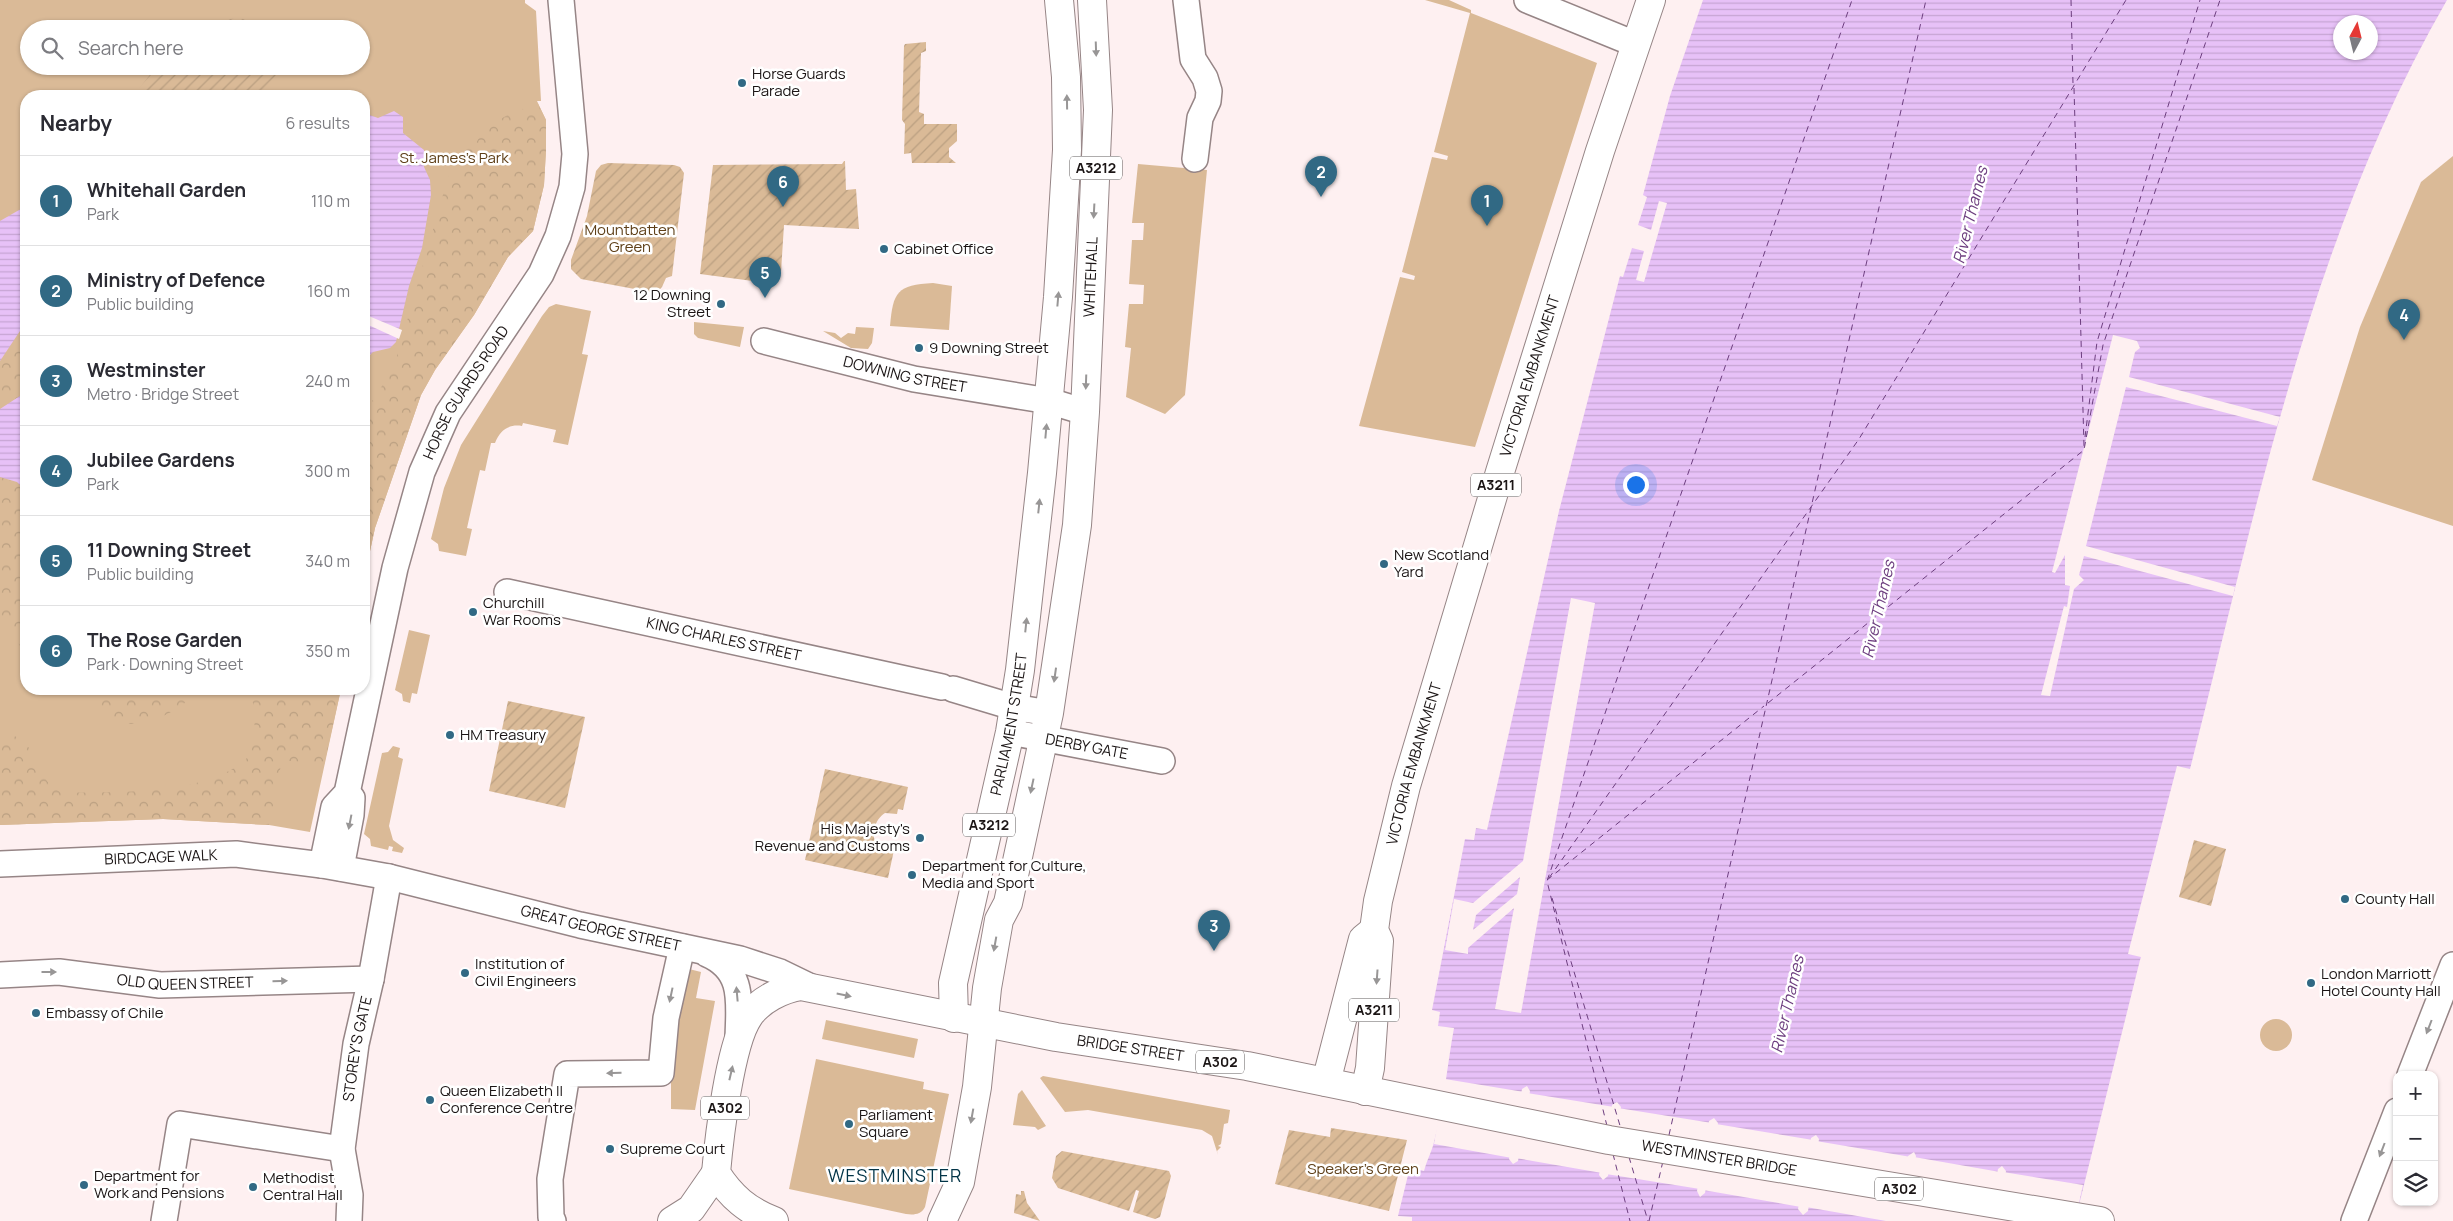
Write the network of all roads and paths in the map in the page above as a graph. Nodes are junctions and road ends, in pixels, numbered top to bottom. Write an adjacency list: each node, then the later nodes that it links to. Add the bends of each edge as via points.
1 (561, 0): 16 (street, HORSE GUARDS ROAD, via 575,154 572,187 558,236 541,274 448,413 422,472 395,568)
2 (1059, 0): 9 (main road, WHITEHALL / A3212, one-way to 2, via 1066,77)
3 (1092, 0): 10 (main road, WHITEHALL / A3212, one-way to 10, via 1098,110)
4 (1186, 0): 8 (street, via 1193,60 1209,91 1200,118)
5 (1527, 0): 7 (street)
6 (1651, 0): 7 (main road, VICTORIA EMBANKMENT / A3211)
7 (1634, 44): 25 (main road, VICTORIA EMBANKMENT / A3211, via 1446,649 1383,874)
8 (1195, 159)
9 (1066, 164): 10 (main road); 12 (main road, WHITEHALL / A3212, one-way to 9)
10 (1096, 166): 13 (main road, WHITEHALL / A3212, one-way to 13)
11 (764, 341): 12 (street, DOWNING STREET, via 914,379)
12 (1049, 401): 13 (street, DOWNING STREET); 14 (main road, WHITEHALL / A3212, one-way to 12)
13 (1085, 412): 18 (main road, WHITEHALL / A3212, one-way to 18, via 1074,553)
14 (1034, 550): 19 (main road, PARLIAMENT STREET / A3212, one-way to 14)
15 (507, 592): 19 (street, KING CHARLES STREET, via 948,688)
16 (370, 688)
17 (368, 695): 23 (street, HORSE GUARDS ROAD, via 348,793 352,798 351,815)
18 (1049, 713): 19 (street, KING CHARLES STREET); 20 (main road, A3212)
19 (1012, 720): 20 (street, DERBY GATE); 30 (main road, PARLIAMENT STREET / A3212)
20 (1043, 739): 21 (street, DERBY GATE); 34 (main road, A3212, one-way to 34, via 1008,902 999,920 987,988)
21 (1162, 761)
22 (0, 864): 23 (street, BIRDCAGE WALK, via 236,854)
23 (331, 866): 24 (street, GREAT GEORGE STREET)
24 (389, 877): 26 (street, GREAT GEORGE STREET, via 580,926); 29 (street, STOREY'S GATE)
25 (1374, 930): 37 (main road, VICTORIA EMBANKMENT / A3211, via 1363,939); 38 (main road, VICTORIA EMBANKMENT / A3211, one-way to 38, via 1379,941 1370,1068)
26 (692, 950): 31 (street, GREAT GEORGE STREET, via 740,958); 35 (street, one-way to 26, via 735,980 719,959); 46 (street, one-way to 46, via 666,1018 661,1073 567,1074 550,1179)
27 (2453, 965): 36 (street, one-way to 36)
28 (0, 975): 29 (street, OLD QUEEN STREET, one-way to 29, via 59,972 160,985)
29 (371, 979): 40 (street, STOREY'S GATE, via 356,1044)
30 (953, 984): 32 (main road, GREAT GEORGE STREET / A302, via 934,995 893,997); 33 (main road, A3212)
31 (813, 988): 32 (main road, GREAT GEORGE STREET / A302, one-way to 32); 35 (main road, A302, via 793,987 762,1003 748,1018)
32 (876, 1002): 33 (main road, GREAT GEORGE STREET / A302); 34 (main road, A302, via 889,1018)
33 (954, 1018): 34 (main road, GREAT GEORGE STREET / A302)
34 (989, 1029): 37 (main road, BRIDGE STREET / A302, via 1248,1066); 42 (main road, one-way to 42)
35 (738, 1043): 41 (main road, A302, one-way to 35, via 728,1086)
36 (2412, 1071)
37 (1326, 1082): 38 (main road, BRIDGE STREET / A302)
38 (1365, 1091): 43 (main road, WESTMINSTER BRIDGE / A302, via 1609,1140)
39 (2395, 1116): 51 (street, one-way to 51)
40 (342, 1149): 44 (street, via 180,1124); 45 (street, STOREY'S GATE, via 350,1195)
41 (716, 1173): 47 (main road, A302, via 691,1209); 48 (main road, via 741,1205)
42 (960, 1182): 49 (main road); 50 (main road)
43 (2088, 1220)
44 (164, 1221)
45 (350, 1221)
46 (553, 1221)
47 (672, 1221)
48 (774, 1221)
49 (942, 1221)
50 (964, 1221)
51 (2354, 1221)

